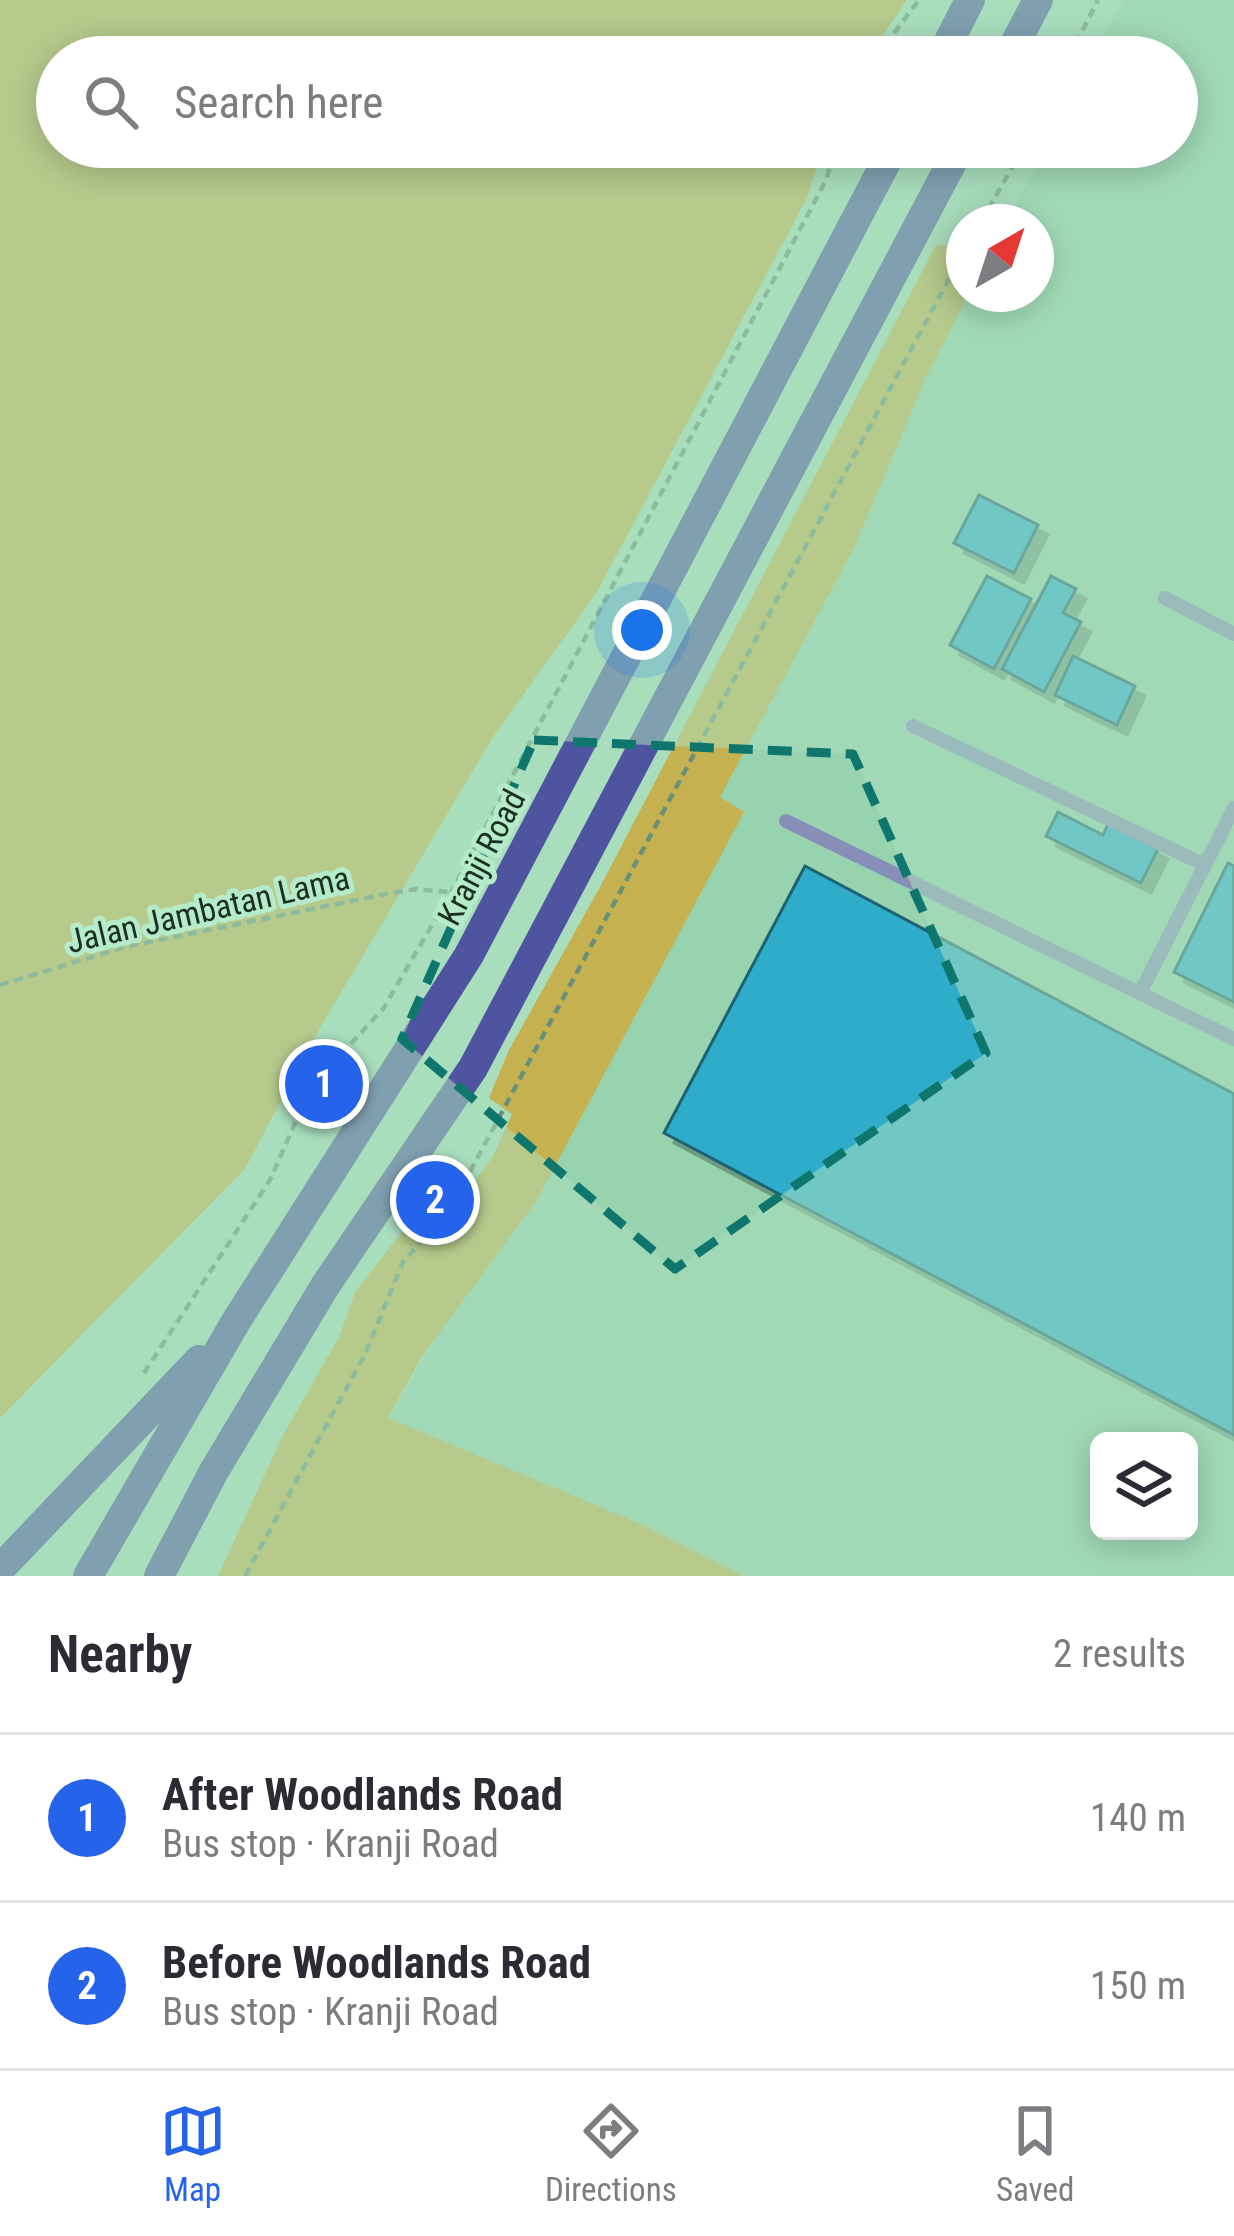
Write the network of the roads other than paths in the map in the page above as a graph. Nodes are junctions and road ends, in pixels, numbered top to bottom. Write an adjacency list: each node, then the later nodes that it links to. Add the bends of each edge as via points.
1 (970, 0): 3 (main road)
2 (1038, 0): 4 (main road)
3 (952, 36)
4 (1019, 36)
5 (883, 168): 15 (main road, Kranji Road, via 500,900)
6 (949, 168): 16 (main road, via 473,1068 325,1286)
7 (1165, 598): 8 (lane)
8 (1234, 634)
9 (913, 727): 12 (lane)
10 (1234, 808): 12 (lane)
11 (786, 821): 13 (lane)
12 (1205, 865): 13 (lane)
13 (1139, 993): 14 (lane)
14 (1234, 1039)
15 (235, 1323): 17 (main road); 18 (main road, Kranji Road)
16 (184, 1529): 19 (main road); 20 (main road)
17 (0, 1569)
18 (88, 1576)
19 (159, 1576)
20 (185, 1576)

